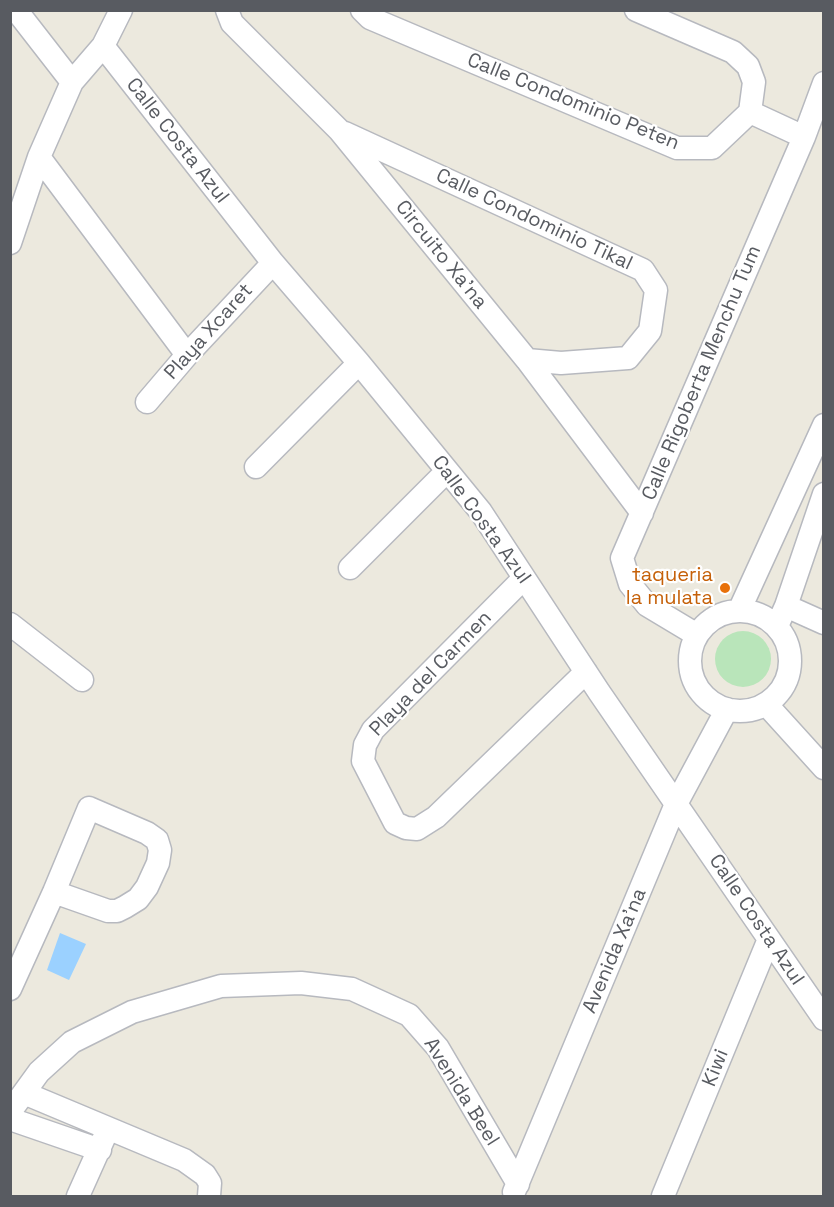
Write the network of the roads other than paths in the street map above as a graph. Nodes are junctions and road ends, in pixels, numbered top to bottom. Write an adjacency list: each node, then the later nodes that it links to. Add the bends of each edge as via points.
1 (16, 10): 7 (street)
2 (121, 10): 6 (street)
3 (227, 10): 10 (street, Circuito Xa'na, via 232,23)
4 (362, 10): 9 (street, Calle Condominio Peten, via 370,18 677,148 712,148)
5 (636, 10): 9 (street, via 741,59 754,82)
6 (103, 46): 7 (street); 14 (street, Calle Costa Azul)
7 (72, 82): 12 (street)
8 (824, 83): 11 (street, Calle Rigoberta Menchu Tum)
9 (750, 112): 11 (street)
10 (340, 131): 16 (street, Circuito Xa'na); 16 (street, Calle Condominio Tikal, via 643,270 656,290 650,331 627,358 561,363)
11 (804, 137): 23 (street, Calle Rigoberta Menchu Tum)
12 (39, 157): 13 (street); 15 (street)
13 (10, 243)
14 (273, 263): 15 (street, Playa Xcaret); 17 (street, Calle Costa Azul)
15 (187, 355): 18 (street, Playa Xcaret)
16 (526, 360): 23 (street, Circuito Xa'na)
17 (359, 363): 20 (street); 21 (street, Calle Costa Azul)
18 (147, 402)
19 (824, 426): 26 (street)
20 (256, 467)
21 (447, 471): 24 (street); 25 (street, Calle Costa Azul, via 481,512)
22 (823, 499): 27 (street)
23 (642, 513): 30 (street, Calle Rigoberta Menchu Tum, via 622,558 630,584 647,605)
24 (350, 568)
25 (524, 578): 31 (street, Calle Costa Azul); 31 (street, Playa del Carmen, via 373,730 363,761 395,823 417,829 436,817)
26 (739, 611): 27 (street, via 766,618); 30 (street, via 708,622)
27 (781, 616): 28 (street); 33 (street, via 790,668 778,694)
28 (824, 623)
29 (10, 624): 32 (street)
30 (697, 635): 34 (street, via 691,652 691,670 698,688)
31 (586, 672): 36 (street, Calle Costa Azul)
32 (82, 680)
33 (766, 704): 34 (street, via 747,710); 35 (street)
34 (727, 709): 36 (street, Avenida Xa'na)
35 (824, 768)
36 (676, 804): 38 (street, Calle Costa Azul); 46 (street, Avenida Xa'na)
37 (54, 892): 37 (street, via 88,808 157,840 158,864 147,887 138,899 117,911); 39 (street)
38 (769, 939): 40 (street, Calle Costa Azul); 47 (street, Kiwi)
39 (10, 989)
40 (824, 1019)
41 (24, 1093): 42 (street, Avenida Beel); 44 (street); 46 (street, Avenida Beel, via 39,1072 72,1042 132,1012 221,986 301,983 352,989 409,1015 438,1048)
42 (10, 1112)
43 (10, 1119): 45 (street)
44 (108, 1128): 45 (street); 49 (street, via 194,1166 210,1183)
45 (100, 1150): 48 (street)
46 (515, 1190)
47 (667, 1195)
48 (78, 1197)
49 (209, 1197)

